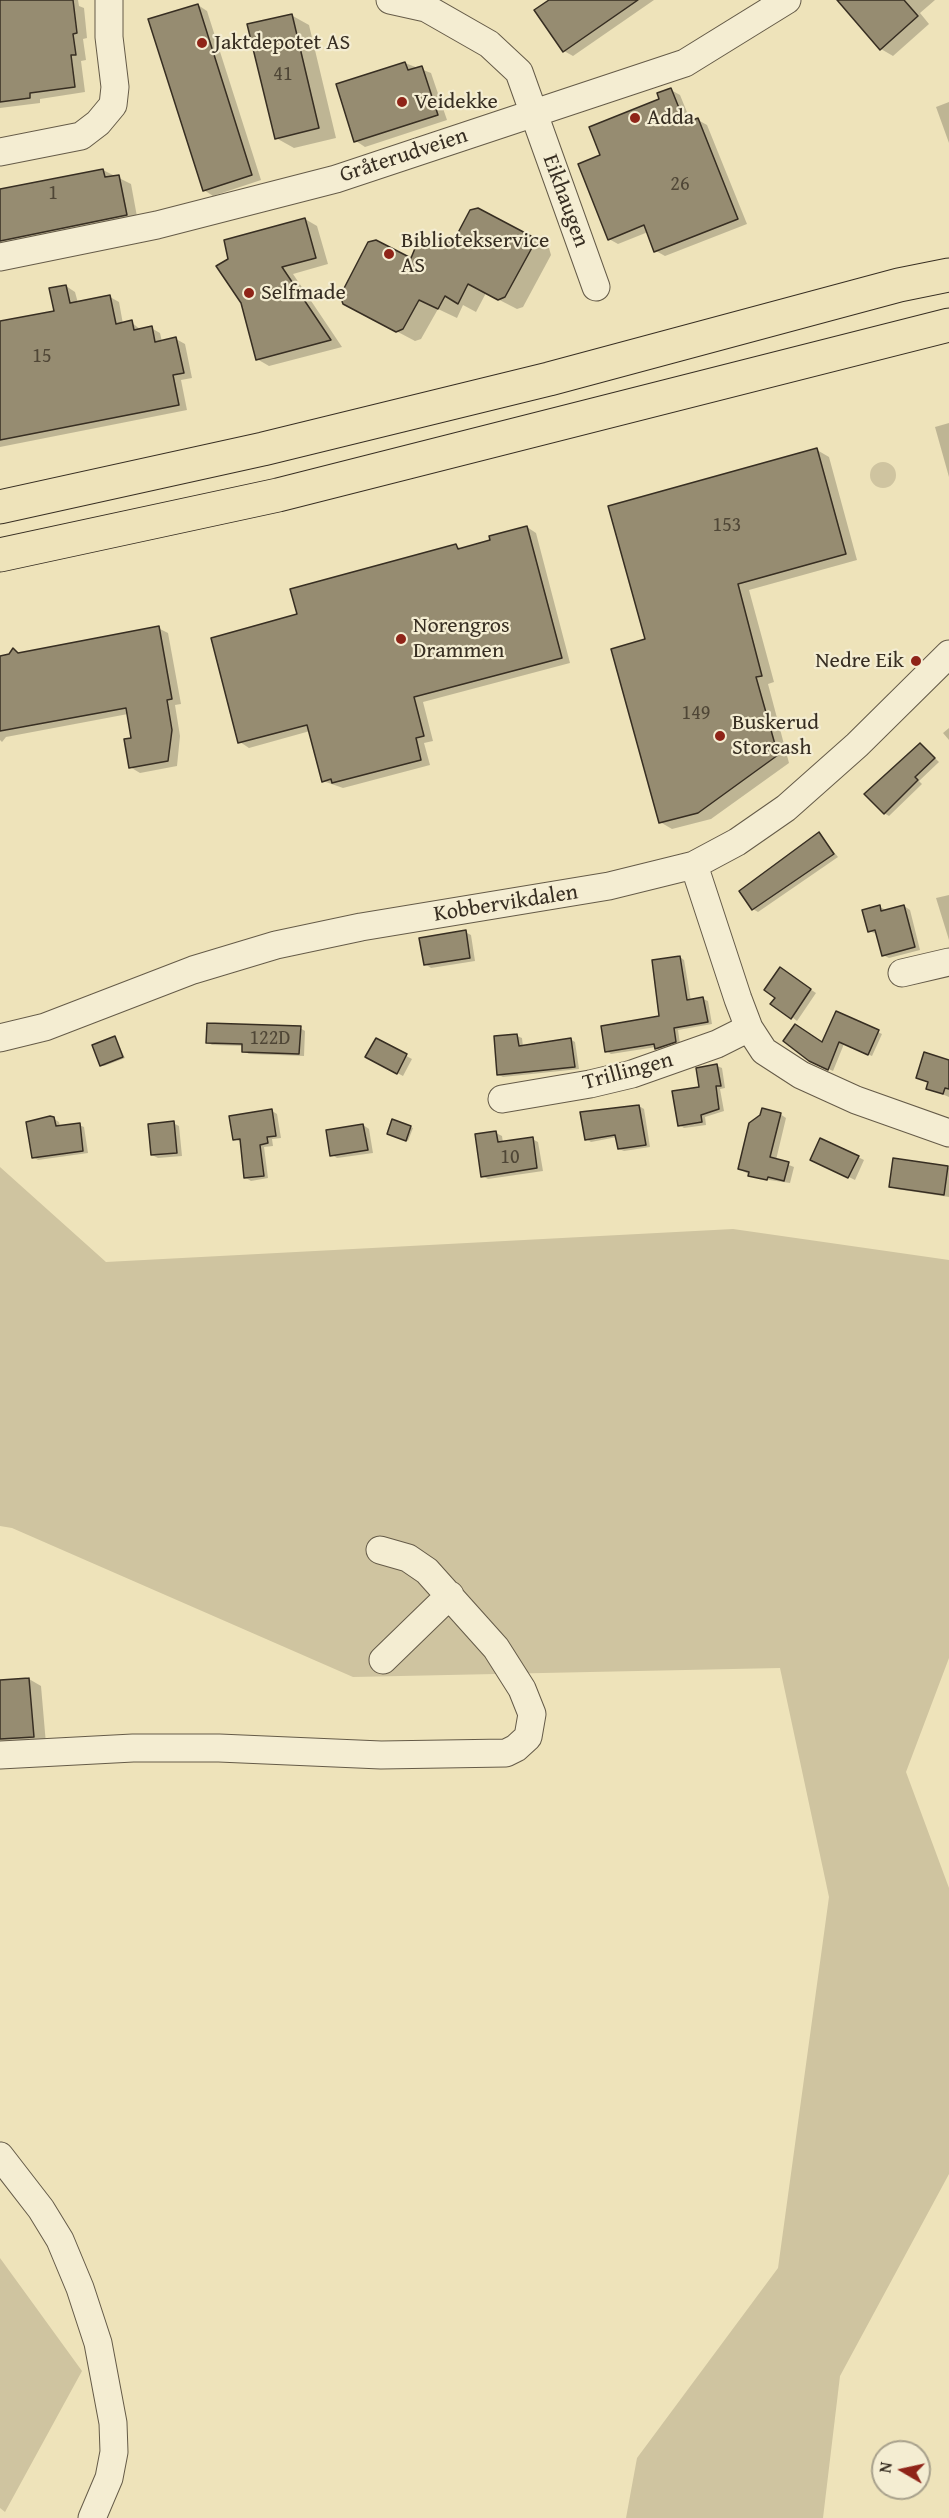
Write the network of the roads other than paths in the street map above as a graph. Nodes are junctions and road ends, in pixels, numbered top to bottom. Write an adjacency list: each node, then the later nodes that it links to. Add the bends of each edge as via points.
1 (109, 0): 5 (street, via 113,105 81,136)
2 (390, 0): 4 (street, Eikhaugen, via 426,8 489,44 519,72)
3 (788, 0): 4 (street, Gråterudveien, via 685,63)
4 (534, 114): 6 (street, Gråterudveien, via 336,179 157,225); 10 (street, Eikhaugen)
5 (0, 152)
6 (0, 257)
7 (949, 258): 9 (highway, via 924,263)
8 (949, 275): 9 (highway)
9 (899, 285): 14 (highway, via 538,382 263,449)
10 (596, 287)
11 (949, 325): 13 (highway)
12 (949, 336): 13 (highway)
13 (857, 347): 15 (highway, via 278,495)
14 (0, 507)
15 (0, 555)
16 (949, 654): 17 (street, Kobbervikdalen, via 786,808 737,842)
17 (694, 865): 20 (street); 21 (street, Kobbervikdalen, via 609,886 276,945 193,970 45,1027)
18 (949, 962): 19 (street)
19 (902, 973)
20 (749, 1028): 22 (street, Trillingen, via 717,1044 632,1074); 23 (street, via 764,1051 801,1075 891,1114)
21 (0, 1038)
22 (502, 1099)
23 (949, 1133)
24 (380, 1550): 25 (street, via 408,1557 427,1570)
25 (450, 1595): 26 (street); 27 (street, via 496,1648 530,1706 528,1737 506,1753 381,1755 133,1748)
26 (383, 1660)
27 (0, 1755)
28 (0, 2156): 29 (street, via 60,2240 98,2343 108,2388 114,2452 109,2478)
29 (92, 2518)

